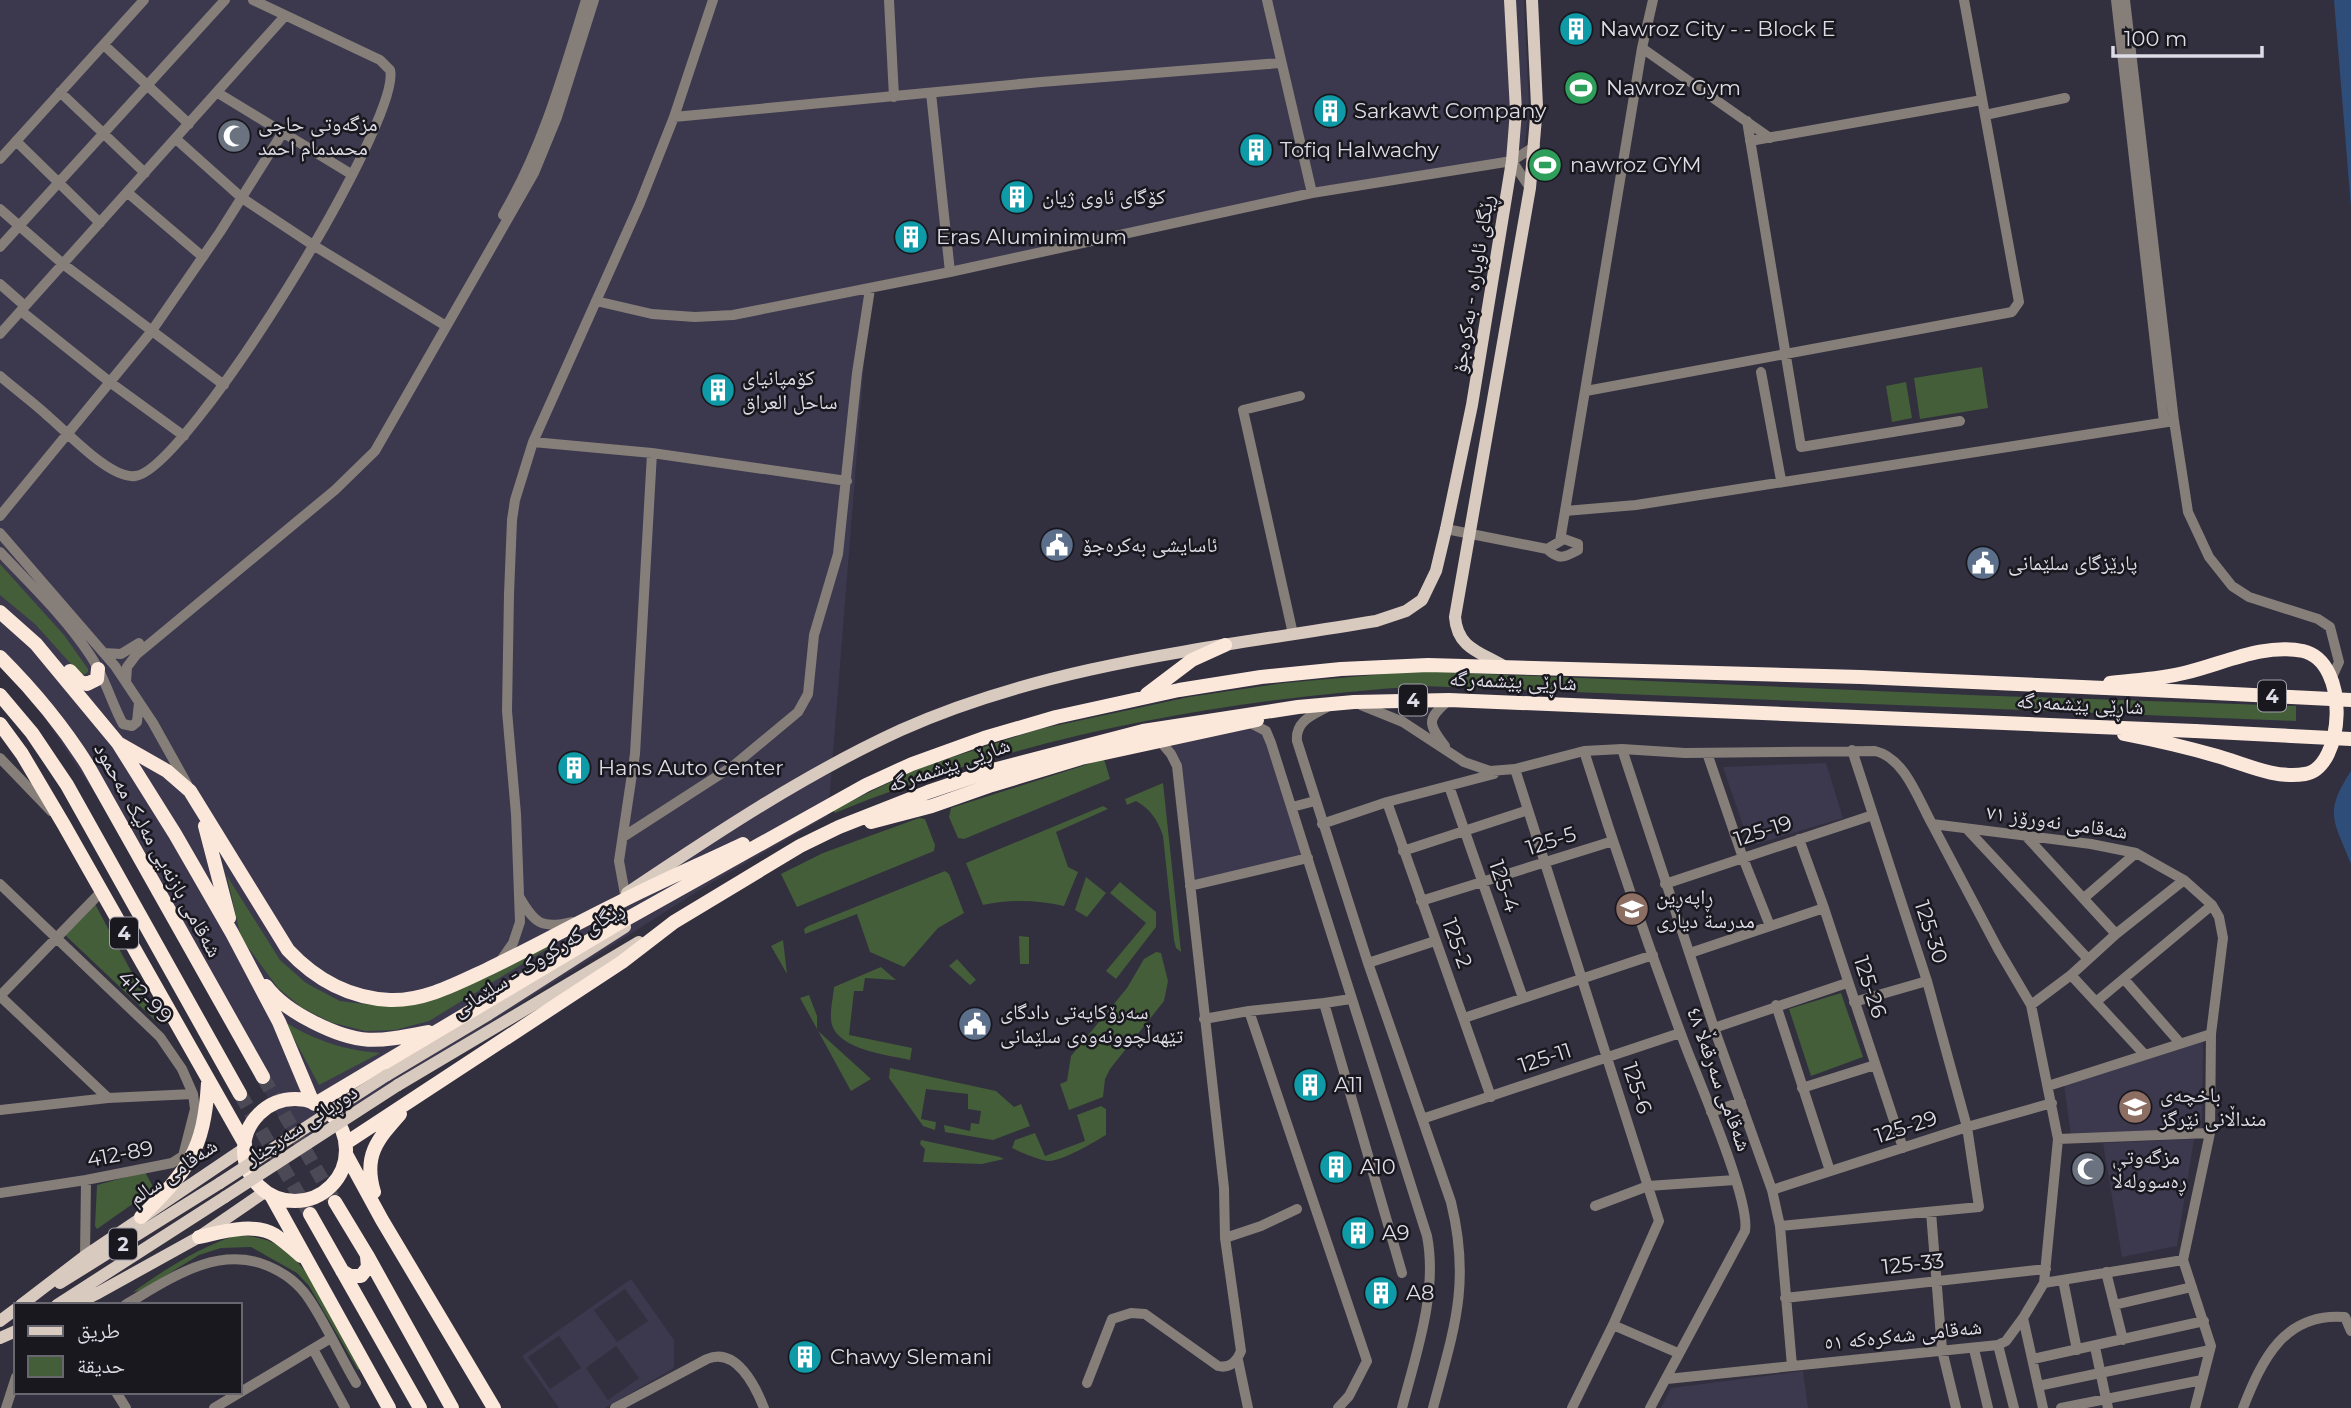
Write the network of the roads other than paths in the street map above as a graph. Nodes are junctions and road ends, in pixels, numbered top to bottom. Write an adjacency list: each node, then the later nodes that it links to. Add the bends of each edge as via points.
1 (144, 0): 16 (street)
2 (225, 0): 19 (street)
3 (253, 0): 15 (street)
4 (586, 0): 41 (street)
5 (594, 0): 41 (street, via 550,136)
6 (713, 0): 27 (street)
7 (889, 0): 23 (street)
8 (1267, 0): 18 (street)
9 (1510, 0): 30 (main road, ڕێگای ئاوبارە - بەکرەجۆ)
10 (1532, 0): 31 (main road)
11 (1653, 0): 17 (street)
12 (1964, 0): 25 (street)
13 (2116, 0): 73 (street)
14 (2125, 0): 73 (street)
15 (285, 16): 21 (street); 43 (street, via 380,60 390,70 383,109)
16 (104, 45): 19 (street); 20 (street)
17 (1642, 48): 28 (street); 70 (street)
18 (1280, 62): 22 (street); 46 (street)
19 (147, 86): 29 (street); 33 (street)
20 (60, 92): 33 (street); 36 (street)
21 (218, 93): 29 (street); 32 (street)
22 (931, 93): 23 (street); 57 (street)
23 (894, 97): 27 (street)
24 (2065, 98): 26 (street)
25 (1982, 100): 26 (street); 34 (street)
26 (1985, 115): 65 (street, via 2019,302 2012,313)
27 (674, 117): 60 (street)
28 (1747, 121): 34 (street); 37 (street)
29 (190, 124): 35 (street)
30 (1516, 128): 31 (main road); 40 (main road, ڕێگای ئاوبارە - بەکرەجۆ)
31 (1536, 129): 38 (main road)
32 (284, 132): 43 (street); 49 (street)
33 (102, 134): 42 (street); 44 (street)
34 (1770, 138): 37 (street)
35 (176, 139): 42 (street); 49 (street)
36 (16, 141): 39 (street); 44 (street)
37 (1750, 141): 65 (street)
38 (1535, 146): 40 (street); 47 (main road)
39 (0, 159)
40 (1512, 160): 46 (street); 47 (street); 48 (main road, ڕێگای ئاوبارە - بەکرەجۆ)
41 (531, 172): 62 (street)
42 (145, 173): 45 (street)
43 (351, 174): 53 (street)
44 (59, 182): 51 (street); 52 (street)
45 (128, 193): 51 (street); 55 (street)
46 (1312, 193): 57 (street)
47 (1529, 194): 48 (main road); 85 (main road)
48 (1507, 195): 83 (main road, ڕێگای ئاوبارە - بەکرەجۆ)
49 (242, 198): 53 (street); 55 (street)
50 (0, 209): 52 (street)
51 (100, 223): 56 (street)
52 (19, 226): 54 (street); 56 (street)
53 (313, 245): 62 (street); 69 (street)
54 (0, 247)
55 (203, 257): 63 (street)
56 (63, 264): 61 (street); 63 (street)
57 (950, 272): 59 (street)
58 (0, 284): 61 (street)
59 (870, 289): 60 (street, via 716,317 652,314); 79 (street)
60 (596, 301): 76 (street)
61 (23, 308): 64 (street); 68 (street)
62 (443, 324): 80 (street, via 394,413)
63 (151, 332): 68 (street); 69 (street)
64 (0, 334)
65 (1785, 355): 70 (street); 72 (street, via 1801,447)
66 (1760, 373): 78 (street)
67 (0, 376): 74 (street)
68 (111, 383): 74 (street); 75 (street)
69 (223, 385): 75 (street)
70 (1586, 391): 81 (street)
71 (1300, 396): 90 (street, via 1243,410)
72 (1960, 421)
73 (2169, 421): 78 (street); 97 (street, via 2188,512 2208,556 2225,579 2249,597 2330,627 2339,662)
74 (68, 435): 75 (street, via 116,472 131,477 152,469); 82 (street)
75 (184, 436)
76 (533, 442): 77 (street); 156 (street, via 512,520 509,594 507,710)
77 (652, 453): 79 (street); 140 (street, via 635,754)
78 (1781, 480): 81 (street, via 1636,505)
79 (847, 481): 140 (street, via 838,554 814,635 808,694 798,712 733,766)
80 (330, 491): 93 (street, via 131,650); 98 (street, via 136,655 127,667)
81 (1565, 511): 86 (street)
82 (0, 516)
83 (1446, 529): 85 (street); 90 (main road, ڕێگای ئاوبارە - بەکرەجۆ, via 1436,571 1422,600 1376,621)
84 (0, 533): 93 (street)
85 (1471, 534): 87 (street); 95 (main road, via 1455,609 1457,630 1470,649)
86 (1560, 541): 87 (street); 87 (street, via 1578,547 1563,558)
87 (1547, 549)
88 (0, 552): 96 (street, via 67,625)
89 (0, 612): 91 (highway)
90 (1293, 635): 92 (main road, ڕێگای ئاوبارە - بەکرەجۆ)
91 (36, 644): 96 (highway, via 54,653 80,682 94,681); 114 (highway)
92 (1225, 645): 102 (highway, via 1192,660); 155 (main road, ڕێگای ئاوبارە - بەکرەجۆ, via 1049,679 902,730 824,769)
93 (104, 653): 98 (street)
94 (0, 657): 199 (highway, شەقامی بازنەیی مەلیک مەحمود, via 41,701 82,756)
95 (1502, 665): 99 (highway, شاڕێی پێشمەرگە / 4); 102 (highway, شاڕێی پێشمەرگە / 4, via 1341,669 1261,677)
96 (99, 669): 104 (street, via 123,724 137,722)
97 (2333, 675): 99 (highway, via 2316,655 2293,650 2244,655 2176,675); 111 (highway, via 2338,702 2331,749 2323,764 2304,774 2264,771 2178,746)
98 (126, 682): 104 (street)
99 (2070, 688): 103 (highway, شاڕێی پێشمەرگە / 4, bridge)
100 (0, 695): 204 (highway, via 67,785)
101 (1449, 699): 105 (highway, شاڕێی پێشمەرگە / 4); 111 (highway, شاڕێی پێشمەرگە / 4); 119 (street, via 1435,712 1431,726)
102 (1133, 700): 127 (highway, شاڕێی پێشمەرگە / 4, via 984,738 912,764)
103 (2351, 700)
104 (139, 702): 125 (street)
105 (1354, 702): 106 (highway, شاڕێی پێشمەرگە / 4); 119 (street, via 1402,722)
106 (1331, 704): 107 (highway, شاڕێی پێشمەرگە / 4); 126 (street, via 1302,723 1297,732)
107 (1298, 707): 108 (highway, شاڕێی پێشمەرگە / 4); 109 (highway)
108 (1230, 716): 109 (street); 136 (highway, شاڕێی پێشمەرگە / 4, via 1143,731 1025,761)
109 (1251, 722): 113 (highway); 129 (street, via 1268,735)
110 (0, 724): 135 (highway, 4)
111 (2067, 724): 112 (highway, شاڕێی پێشمەرگە / 4, bridge)
112 (2351, 739)
113 (1160, 741): 136 (highway, via 1031,772 892,818); 153 (street, via 1177,766)
114 (118, 743): 125 (highway, via 167,771); 164 (highway)
115 (1622, 749): 117 (street); 118 (street); 152 (street)
116 (1852, 750): 118 (street); 132 (street, 125-30); 134 (street, via 1891,757)
117 (1584, 751): 122 (street); 142 (street, شەقامی سەرقەڵا ٤٨)
118 (1707, 753): 146 (street)
119 (1452, 754): 121 (street)
120 (0, 758): 135 (street)
121 (1464, 762): 122 (street, via 1477,768); 123 (street)
122 (1510, 770): 123 (street); 131 (street, 125-6)
123 (1463, 781): 124 (street)
124 (1449, 786): 128 (street); 138 (street, 125-4)
125 (190, 791): 130 (highway)
126 (1315, 801): 129 (street); 133 (street)
127 (833, 802): 148 (highway, شاڕێی پێشمەرگە); 161 (highway)
128 (1387, 802): 133 (street); 143 (street, 125-2)
129 (1292, 807): 145 (street)
130 (199, 808): 164 (highway); 173 (highway, via 288,950 322,980 354,993 406,999 439,991)
131 (1528, 810): 138 (street); 147 (street, 125-6)
132 (1873, 815): 141 (street, 125-19); 177 (street, 125-30)
133 (1322, 824): 171 (street)
134 (1932, 824): 137 (street, شەقامی نەورۆز ٧١); 185 (street, شەقامی شەکرەکە ٥١)
135 (64, 825): 154 (highway, 4)
136 (839, 827): 162 (highway, شاڕێی پێشمەرگە / 4)
137 (1967, 828): 139 (street, شەقامی نەورۆز ٧١); 172 (street)
138 (1465, 831): 143 (street); 150 (street, 125-4)
139 (2026, 836): 144 (street, شەقامی نەورۆز ٧١); 157 (street)
140 (623, 837): 155 (street, via 619,861)
141 (1799, 839): 146 (street, 125-19); 160 (street, 125-26)
142 (1613, 841): 147 (street, 125-5); 170 (street, شەقامی سەرقەڵا ٤٨)
143 (1403, 851): 158 (street, 125-2)
144 (2136, 853): 149 (street, شەقامی نەورۆز ٧١); 157 (street)
145 (1308, 858): 153 (street); 180 (street)
146 (1743, 858): 152 (street, 125-19); 163 (street)
147 (1545, 863): 150 (street, 125-5); 175 (street, 125-6)
148 (708, 874): 190 (highway, شاڕێی پێشمەرگە); 198 (main road, ڕێگای کەرکووک - سلێمانی)
149 (2184, 880): 159 (street, شەقامی نەورۆز ٧١); 165 (street)
150 (1482, 882): 158 (street, 125-5); 179 (street, 125-4)
151 (0, 884): 166 (street, 412-99)
152 (1665, 884): 169 (street)
153 (1189, 886): 188 (street)
154 (101, 892): 166 (street); 200 (highway, 4)
155 (625, 894): 161 (main road, ڕێگای ئاوبارە - بەکرەجۆ)
156 (520, 897): 161 (street, via 532,918 544,924); 173 (street, via 520,922)
157 (2084, 898): 165 (street)
158 (1421, 901): 167 (street, 125-2)
159 (2212, 905): 176 (street); 192 (street, via 2222,938)
160 (1824, 908): 163 (street); 178 (street, 125-26)
161 (590, 917): 173 (highway)
162 (674, 922): 208 (highway, 4, via 622,962); 257 (main road, دوڕیانی سەرچنار / 2, bridge, via 398,1085)
163 (1770, 926): 169 (street)
164 (232, 933): 168 (highway)
165 (2116, 934): 172 (street)
166 (55, 938): 203 (street, 412-99, via 160,1037); 206 (street, via 0,996)
167 (1435, 941): 171 (street); 187 (street, 125-2)
168 (241, 950): 190 (highway, via 276,998 299,1016 346,1038 380,1040); 210 (highway)
169 (1690, 953): 189 (street)
170 (1653, 955): 175 (street); 191 (street, شەقامی سەرقەڵا ٤٨)
171 (1368, 959): 214 (street)
172 (2088, 959): 174 (street)
173 (498, 965)
174 (2071, 975): 181 (street); 185 (street)
175 (1582, 979): 179 (street); 195 (street, 125-6)
176 (2124, 979): 181 (street); 193 (street)
177 (1927, 981): 182 (street); 215 (street, 125-30)
178 (1847, 983): 182 (street, 125-26); 184 (street)
179 (1523, 998): 187 (street)
180 (1351, 999): 183 (street); 302 (street, via 1429,1247 1427,1300)
181 (2097, 1001): 194 (street)
182 (1854, 1002): 196 (street, 125-26)
183 (1324, 1003): 186 (street); 248 (street)
184 (1776, 1005): 189 (street); 202 (street)
185 (2031, 1005): 201 (street, شەقامی شەکرەکە ٥١)
186 (1249, 1011): 188 (street); 301 (street, via 1367,1361)
187 (1464, 1018): 205 (street, 125-2)
188 (1204, 1019): 240 (street, via 1224,1188)
189 (1714, 1028): 209 (street)
190 (440, 1030): 197 (highway, شاڕێی پێشمەرگە)
191 (1680, 1033): 195 (street, 125-11); 213 (street, شەقامی سەرقەڵا ٤٨)
192 (2211, 1034): 193 (street); 216 (street)
193 (2180, 1043): 194 (street)
194 (2145, 1055): 201 (street)
195 (1607, 1058): 205 (street, 125-11); 226 (street, 125-6)
196 (1875, 1065): 202 (street); 220 (street, 125-26)
197 (368, 1073): 208 (highway, via 355,1090 364,1110 380,1113); 210 (highway, شاڕێی پێشمەرگە)
198 (387, 1075): 225 (main road, دوڕیانی سەرچنار, bridge)
199 (263, 1077)
200 (208, 1083): 218 (highway, 4); 235 (highway, via 204,1125 193,1156)
201 (2048, 1086): 211 (street, شەقامی شەکرەکە ٥١)
202 (1802, 1088): 221 (street)
203 (193, 1094): 206 (street); 222 (street, 412-89, via 195,1109 183,1156 172,1163)
204 (240, 1094)
205 (1491, 1097): 214 (street, 125-11)
206 (108, 1098): 212 (street)
207 (0, 1099): 212 (street)
208 (411, 1101): 219 (highway, 4); 237 (highway, via 378,1140 371,1156 370,1181)
209 (1741, 1102): 213 (street); 227 (street)
210 (314, 1103): 218 (highway, via 291,1100 269,1107 253,1123); 219 (highway, via 337,1122)
211 (2052, 1103): 215 (street, 125-29); 217 (street, شەقامی شەکرەکە ٥١)
212 (5, 1110)
213 (1711, 1112): 224 (street, شەقامی سەرقەڵا ٤٨)
214 (1422, 1119): 303 (street, via 1451,1202 1461,1261 1457,1315)
215 (1967, 1127): 220 (street, 125-29); 233 (street, 125-30, via 1979,1207)
216 (2210, 1133): 217 (street); 243 (street)
217 (2058, 1139): 245 (street, شەقامی شەکرەکە ٥١)
218 (245, 1146): 223 (main road, شەقامی سالم); 229 (highway, 4, via 249,1170)
219 (346, 1148): 229 (highway, via 338,1178 320,1195 296,1201); 237 (highway)
220 (1903, 1148): 221 (street, 125-29)
221 (1830, 1171): 227 (street, 125-29)
222 (86, 1180): 228 (street, 412-89); 242 (street)
223 (195, 1180): 235 (main road, شەقامی سالم); 236 (main road, via 218,1179 224,1184 232,1198)
224 (1735, 1180): 226 (street); 275 (street, شەقامی سەرقەڵا ٤٨, via 1747,1221 1745,1231)
225 (220, 1183): 256 (main road, شەقامی سالم / 2)
226 (1648, 1186): 231 (street); 264 (street, 125-6, via 1659,1221)
227 (1772, 1190): 238 (street)
228 (0, 1193)
229 (269, 1193): 236 (main road); 244 (highway)
230 (335, 1202): 241 (highway)
231 (1595, 1206)
232 (1297, 1209): 240 (street)
233 (1931, 1212): 238 (street); 250 (street)
234 (310, 1214): 246 (highway)
235 (141, 1217): 242 (main road, شەقامی سالم)
236 (227, 1217): 239 (main road)
237 (382, 1220): 297 (highway)
238 (1780, 1226): 254 (street)
239 (199, 1237): 244 (highway, via 236,1230 264,1231); 258 (main road)
240 (1225, 1238): 277 (street, via 1241,1351)
241 (367, 1255): 246 (highway, via 368,1267 361,1276); 253 (highway)
242 (85, 1256): 255 (main road, شەقامی سالم)
243 (2183, 1260): 247 (street); 252 (street)
244 (308, 1262): 294 (highway)
245 (2046, 1269): 250 (street, 125-33); 251 (street, شەقامی شەکرەکە ٥١)
246 (342, 1271): 261 (highway)
247 (2106, 1272): 249 (street); 260 (street)
248 (1402, 1273)
249 (2063, 1280): 251 (street); 273 (street)
250 (1937, 1281): 254 (street, 125-33); 272 (street)
251 (2044, 1283): 262 (street, شەقامی شەکرەکە ٥١)
252 (2192, 1287): 260 (street); 263 (street)
253 (390, 1298): 261 (highway, via 370,1296); 296 (highway)
254 (1785, 1298): 278 (street)
255 (24, 1303)
256 (29, 1303)
257 (60, 1303)
258 (77, 1303)
259 (129, 1303): 266 (street, via 189,1269 242,1259 275,1269 294,1282)
260 (2114, 1305): 267 (street)
261 (365, 1312): 295 (highway)
262 (2023, 1318): 268 (street, شەقامی شەکرەکە ٥١); 276 (street)
263 (2204, 1321): 267 (street); 274 (street)
264 (1613, 1325): 275 (street); 304 (street, 125-6)
265 (2351, 1331): 312 (street, via 2345,1317 2328,1316 2291,1330 2259,1370)
266 (331, 1338): 270 (street); 283 (street)
267 (2123, 1340): 269 (street)
268 (1998, 1345): 271 (street, شەقامی شەکرەکە ٥١); 308 (street)
269 (2095, 1347): 273 (street); 279 (street)
270 (313, 1349): 286 (street); 293 (street)
271 (1973, 1349): 272 (street, شەقامی شەکرەکە ٥١); 307 (street)
272 (1942, 1350): 278 (street, شەقامی شەکرەکە ٥١); 306 (street)
273 (2077, 1350): 276 (street)
274 (2210, 1350): 279 (street); 281 (street)
275 (1678, 1353): 280 (street, شەقامی سەرقەڵا ٤٨)
276 (2033, 1359): 285 (street)
277 (1238, 1360): 284 (street, via 1218,1366 1145,1314 1131,1313 1112,1319); 300 (street)
278 (1792, 1366): 280 (street, شەقامی شەکرەکە ٥١)
279 (2101, 1373): 285 (street); 290 (street)
280 (1667, 1379): 305 (street, شەقامی سەرقەڵا ٤٨)
281 (2202, 1380): 290 (street); 311 (street)
282 (14, 1383): 288 (street)
283 (356, 1383)
284 (1087, 1383)
285 (2038, 1385): 309 (street)
286 (242, 1391)
287 (237, 1394): 292 (street)
288 (7, 1403): 291 (street)
289 (763, 1404): 298 (street, via 738,1365 718,1356); 299 (street)
290 (2107, 1404): 310 (street)
291 (16, 1408)
292 (214, 1408)
293 (345, 1408)
294 (389, 1408)
295 (421, 1408)
296 (452, 1408)
297 (494, 1408)
298 (615, 1408)
299 (774, 1408)
300 (1248, 1408)
301 (1338, 1408)
302 (1402, 1408)
303 (1434, 1408)
304 (1572, 1408)
305 (1650, 1408)
306 (1956, 1408)
307 (1988, 1408)
308 (2014, 1408)
309 (2043, 1408)
310 (2061, 1408)
311 (2195, 1408)
312 (2242, 1408)

